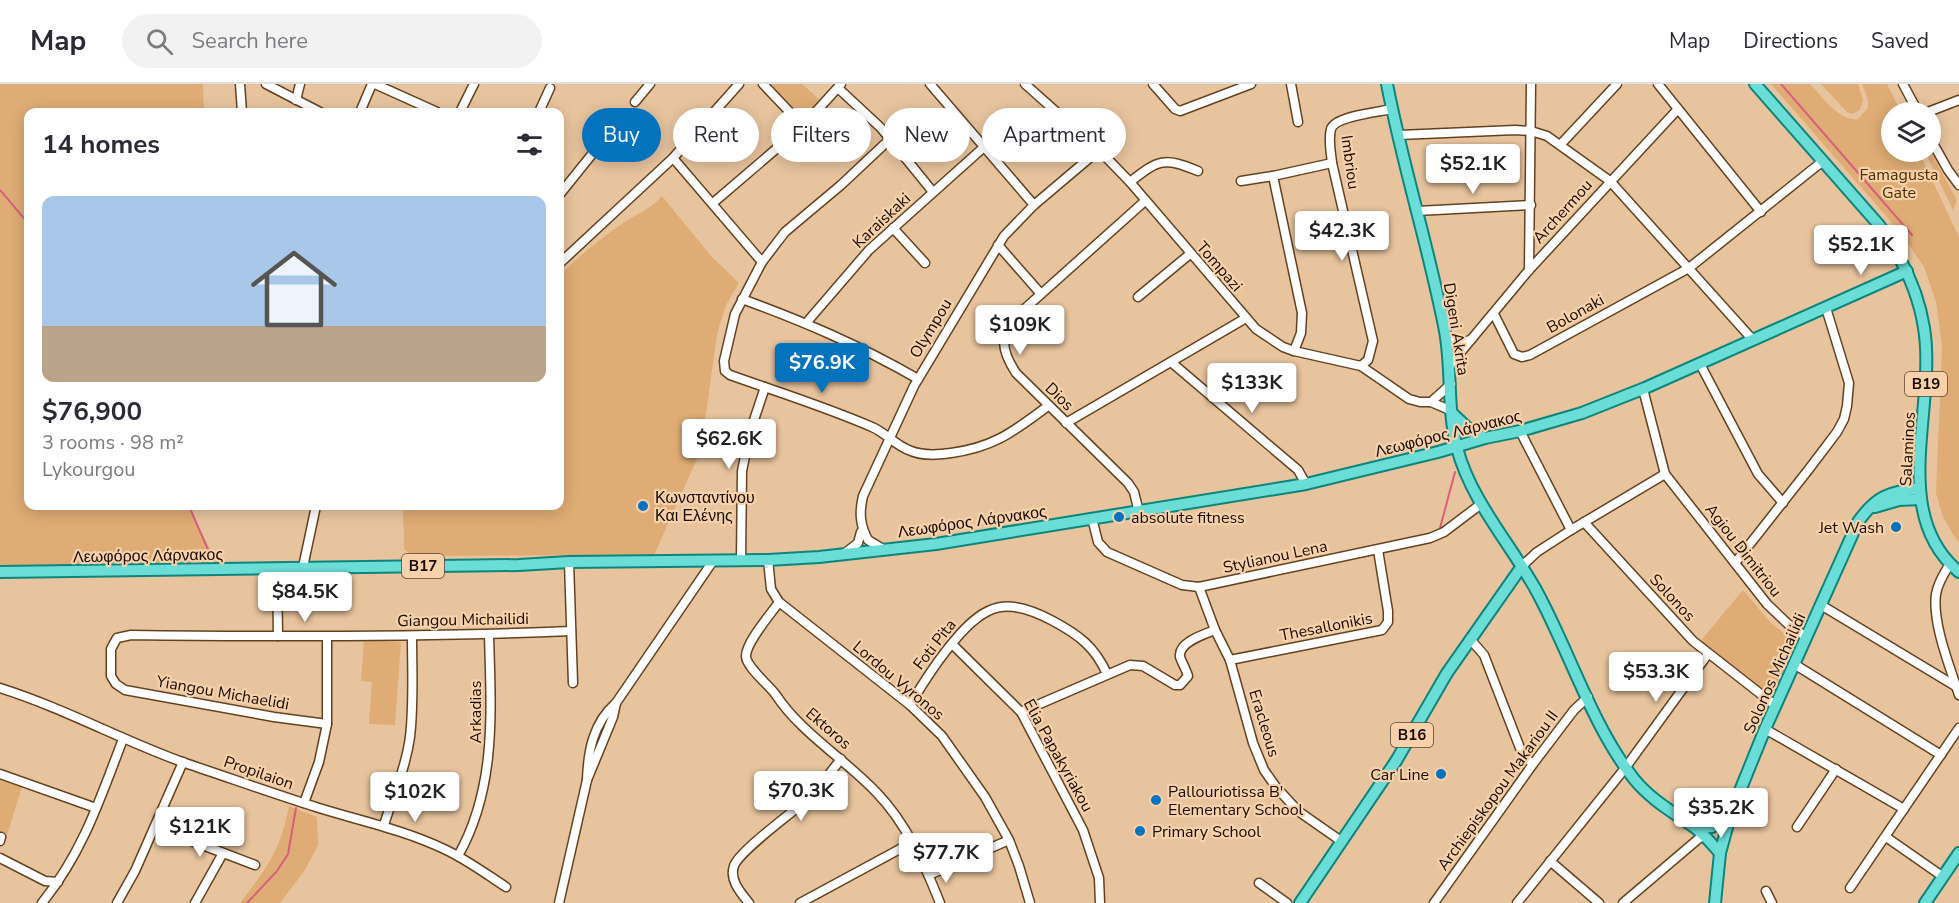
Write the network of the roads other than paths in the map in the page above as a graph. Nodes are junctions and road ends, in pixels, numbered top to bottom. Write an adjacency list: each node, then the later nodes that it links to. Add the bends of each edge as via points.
1 (240, 84): 27 (street)
2 (266, 84): 22 (street)
3 (300, 84): 22 (street)
4 (373, 84): 29 (street); 30 (street)
5 (474, 84): 31 (street)
6 (650, 84): 24 (street)
7 (739, 84): 33 (street)
8 (762, 84): 34 (street)
9 (930, 84): 44 (street)
10 (1025, 84): 36 (street, Tompazi)
11 (1153, 84): 12 (street, via 1180,111)
12 (1251, 84)
13 (1291, 84): 39 (street)
14 (1387, 84): 38 (main road, Digeni Akrita)
15 (1531, 84): 40 (street)
16 (1617, 84): 43 (street)
17 (1658, 84): 37 (street)
18 (1755, 84): 50 (main road, Salaminos / B19)
19 (1902, 84): 25 (street)
20 (839, 86): 35 (street); 41 (street)
21 (550, 88): 32 (street)
22 (296, 100): 28 (street)
23 (1959, 100): 26 (street)
24 (635, 102)
25 (1912, 102)
26 (1941, 107)
27 (242, 108)
28 (312, 108)
29 (362, 108)
30 (428, 108)
31 (462, 108)
32 (541, 108)
33 (718, 108)
34 (785, 108)
35 (819, 108)
36 (1052, 108)
37 (1678, 109): 61 (street, Archermou); 71 (street)
38 (1392, 110): 42 (main road, Digeni Akrita); 57 (street, Imbriou, via 1333,125)
39 (1298, 122)
40 (1531, 131): 42 (street); 43 (street); 69 (street)
41 (883, 132)
42 (1399, 135): 70 (main road, Digeni Akrita)
43 (1561, 144): 61 (street)
44 (982, 145)
45 (883, 146): 76 (street, via 785,232)
46 (982, 149): 65 (street, Karaiskaki)
47 (771, 153): 67 (street)
48 (673, 158): 75 (street)
49 (1941, 158): 64 (street)
50 (1823, 161): 71 (street, Bolonaki); 80 (main road, Salaminos / B19, via 1879,225)
51 (583, 162): 63 (street)
52 (677, 162): 67 (street)
53 (909, 162): 65 (street)
54 (997, 162): 68 (street)
55 (1085, 162): 68 (street, Olympou)
56 (1111, 162): 62 (street, Tompazi)
57 (1332, 163): 59 (street); 95 (street, Imbriou, via 1373,340 1368,360)
58 (1198, 171): 62 (street, via 1176,162 1164,162)
59 (1273, 176): 60 (street); 91 (street, via 1302,313 1301,333)
60 (1241, 181)
61 (1610, 181): 78 (street); 79 (street, Archermou)
62 (1130, 182): 66 (street, Tompazi)
63 (564, 184)
64 (1959, 184)
65 (933, 192): 72 (street, Karaiskaki)
66 (1145, 201): 74 (street, Tompazi); 81 (street, Dios)
67 (713, 203): 76 (street)
68 (1034, 205): 73 (street, Olympou)
69 (1531, 206): 70 (street); 79 (street)
70 (1417, 211): 88 (main road, Digeni Akrita)
71 (1761, 212): 78 (street, Bolonaki)
72 (893, 228): 77 (street); 87 (street, Karaiskaki)
73 (998, 245): 81 (street); 96 (street, Olympou)
74 (1190, 254): 82 (street); 86 (street, Tompazi)
75 (564, 259)
76 (762, 262): 83 (street)
77 (925, 263)
78 (1689, 268): 85 (street, Bolonaki, via 1522,357 1514,354); 90 (street)
79 (1529, 270): 85 (street, Archermou)
80 (1907, 271): 84 (main road, Λεωφόρος Λάρνακος); 110 (main road, Salaminos / B19, via 1926,343)
81 (1041, 294): 101 (street, Dios, via 1007,328 1004,345 1005,356 1016,373)
82 (1138, 297)
83 (742, 299): 87 (street); 98 (street, via 723,367 737,378)
84 (1826, 308): 90 (main road, Λεωφόρος Λάρνακος); 111 (street, via 1849,383 1847,406 1837,432)
85 (1494, 314): 89 (street, Archermou)
86 (1245, 318): 91 (street, Tompazi, via 1270,339); 92 (street)
87 (807, 322): 96 (street)
88 (1445, 334): 89 (street, via 1461,342); 94 (main road, Digeni Akrita)
89 (1474, 337): 94 (street, Archermou)
90 (1753, 340): 93 (main road, Λεωφόρος Λάρνακος)
91 (1294, 351): 95 (street, Tompazi)
92 (1171, 362): 103 (street); 109 (street, via 1298,470)
93 (1700, 364): 99 (main road, Λεωφόρος Λάρνακος); 111 (street, via 1758,474)
94 (1450, 365): 97 (main road, Digeni Akrita)
95 (1361, 366): 100 (street, Tompazi, via 1409,399)
96 (918, 379): 106 (street, Olympou)
97 (1451, 384): 100 (street); 102 (main road, Digeni Akrita)
98 (765, 387): 106 (street, via 873,427); 126 (street, via 742,471)
99 (1642, 389): 104 (main road, Λεωφόρος Λάρνακος, via 1582,413); 108 (street)
100 (1431, 402): 102 (street, Tompazi)
101 (1048, 406): 103 (street, Dios); 106 (street, via 1008,435 974,450 935,456 903,448)
102 (1452, 412): 105 (main road, via 1470,431); 107 (main road, Digeni Akrita)
103 (1066, 423): 114 (street, Dios, via 1128,483)
104 (1520, 431): 105 (main road, Λεωφόρος Λάρνακος); 118 (street)
105 (1485, 438): 107 (main road, Λεωφόρος Λάρνακος)
106 (890, 440): 116 (street, Olympou, via 863,496)
107 (1456, 447): 109 (main road, Λεωφόρος Λάρνακος / B17); 112 (main road, Digeni Akrita)
108 (1665, 474): 117 (street, B16); 128 (street, Agiou Dimitriou)
109 (1306, 484): 114 (main road, Λεωφόρος Λάρνακος / B17)
110 (1920, 493): 129 (main road, Salaminos / B19, via 1928,530); 137 (main road, Solonos Michailidi, via 1866,511)
111 (1783, 503): 128 (street)
112 (1481, 504): 121 (street, Stylianou Lena, via 1435,536); 130 (main road, Digeni Akrita)
113 (315, 510): 131 (street)
114 (1139, 512): 115 (main road, Λεωφόρος Λάρνακος / B17)
115 (1092, 518): 120 (main road, Λεωφόρος Λάρνακος / B17); 135 (street, Stylianou Lena, via 1098,542 1107,552 1182,585)
116 (860, 519): 119 (street, Olympou); 120 (street, via 868,540)
117 (1584, 522): 118 (street, B16); 147 (street, Solonos)
118 (1571, 530): 130 (street, B16)
119 (861, 532): 122 (street, Olympou); 123 (street, via 858,543)
120 (885, 549): 122 (main road, Λεωφόρος Λάρνακος / B17)
121 (1378, 549): 135 (street, Stylianou Lena); 148 (street, Thesallonikis, via 1388,611 1388,622 1382,630)
122 (863, 552): 123 (main road, Λεωφόρος Λάρνακος / B17)
123 (845, 554): 124 (main road, Λεωφόρος Λάρνακος / B17)
124 (768, 560): 126 (main road, Λεωφόρος Λάρνακος / B17); 136 (street, via 771,589)
125 (713, 561): 126 (main road, Λεωφόρος Λάρνακος / B17); 127 (main road, Λεωφόρος Λάρνακος / B17); 156 (street)
126 (741, 561)
127 (569, 562): 131 (main road, Λεωφόρος Λάρνακος / B17); 139 (street)
128 (1735, 563): 144 (street, Agiou Dimitriou, via 1774,612)
129 (1950, 564): 134 (main road, Salaminos / B19); 154 (street, via 1939,584 1936,604)
130 (1522, 566): 145 (main road, B16); 155 (main road, Digeni Akrita)
131 (303, 567): 132 (main road, Λεωφόρος Λάρνακος / B17)
132 (277, 568): 133 (main road, Λεωφόρος Λάρνακος / B17); 141 (street)
133 (0, 572)
134 (1959, 572)
135 (1199, 587): 138 (street, Eracleous)
136 (779, 602): 157 (street, Lordou Vyronos); 167 (street, Ektoros, via 750,644 747,662 788,712)
137 (1821, 605): 144 (main road, Solonos Michailidi); 154 (street)
138 (1215, 630): 148 (street, Eracleous); 150 (street, via 1182,648 1180,656 1188,676 1180,685 1138,664)
139 (571, 631): 140 (street, Giangou Michailidi); 151 (street)
140 (489, 634): 142 (street, Giangou Michailidi); 190 (street, Arkadias, via 491,727 487,776 476,816)
141 (278, 636): 143 (street, Giangou Michailidi); 152 (street, Giangou Michailidi, via 121,637 111,649 110,670)
142 (412, 636): 143 (street, Giangou Michailidi); 178 (street, via 410,738)
143 (327, 637): 160 (street)
144 (1806, 637): 149 (main road, Solonos Michailidi)
145 (1470, 639): 169 (street, via 1485,655 1520,748); 185 (main road, B16, via 1396,761)
146 (952, 644): 150 (street, Foti Pita, via 979,615 999,608 1020,608 1044,616 1081,638 1100,658); 157 (street, Foti Pita); 159 (street, Elia Papakyriakou)
147 (1708, 654): 158 (street, Solonos); 170 (street)
148 (1230, 660): 185 (street, Eracleous, via 1264,770 1298,811)
149 (1794, 664): 158 (main road, Solonos Michailidi); 166 (street)
150 (1107, 674): 159 (street)
151 (573, 683)
152 (116, 684): 160 (street, Yiangou Michaelidi, via 131,692)
153 (0, 688): 165 (street, Propilaion)
154 (1958, 691)
155 (1588, 698): 169 (street, Archiepiskopou Makariou II, via 1574,710); 170 (main road, Digeni Akrita)
156 (616, 703): 161 (street); 164 (street)
157 (909, 705): 184 (street, Lordou Vyronos, via 953,750)
158 (1776, 706): 163 (main road, Solonos Michailidi)
159 (1022, 712): 209 (street, Elia Papakyriakou, via 1083,830 1099,878)
160 (327, 724): 174 (street)
161 (596, 728): 164 (street); 173 (street)
162 (1959, 728): 166 (street)
163 (1765, 729): 171 (street); 177 (main road, Solonos Michailidi)
164 (606, 732): 173 (street)
165 (123, 739): 168 (street, Propilaion); 175 (street)
166 (1941, 755): 176 (street)
167 (841, 759): 186 (street, Ektoros, via 887,804); 205 (street, via 805,801 735,863 735,883)
168 (183, 762): 174 (street, Propilaion); 179 (street)
169 (1533, 764): 212 (street, Archiepiskopou Makariou II)
170 (1626, 767): 181 (main road, Digeni Akrita, via 1656,801); 192 (street)
171 (1836, 769): 176 (street); 180 (street)
172 (0, 774): 175 (street)
173 (587, 780): 204 (street)
174 (304, 803): 178 (street, Propilaion)
175 (96, 808): 196 (street, via 83,842)
176 (1904, 809): 182 (street)
177 (1731, 813): 181 (main road); 183 (main road, Solonos Michailidi)
178 (384, 825): 190 (street, Propilaion)
179 (155, 827): 187 (street); 202 (street)
180 (1797, 827)
181 (1699, 832): 183 (main road, via 1709,831); 188 (main road); 215 (street)
182 (1887, 837): 195 (street); 199 (street)
183 (1723, 838): 188 (main road, Solonos Michailidi)
184 (1009, 840): 194 (street); 208 (street, Lordou Vyronos)
185 (1341, 841): 211 (main road, B16)
186 (911, 843): 194 (street, Ektoros); 206 (street)
187 (223, 853): 193 (street); 203 (street)
188 (1720, 853): 216 (main road, Solonos Michailidi)
189 (1959, 853): 195 (main road)
190 (458, 856): 198 (street, Propilaion)
191 (0, 858): 196 (street, via 45,882)
192 (1550, 861): 213 (street); 214 (street)
193 (255, 865)
194 (928, 875): 207 (street, Ektoros)
195 (1942, 876): 218 (main road)
196 (58, 882): 201 (street)
197 (1259, 884): 210 (street)
198 (506, 887)
199 (1850, 888)
200 (1766, 891): 217 (street)
201 (42, 903)
202 (117, 903)
203 (195, 903)
204 (559, 903)
205 (749, 903)
206 (800, 903)
207 (940, 903)
208 (1030, 903)
209 (1100, 903)
210 (1287, 903)
211 (1300, 903)
212 (1434, 903)
213 (1517, 903)
214 (1599, 903)
215 (1623, 903)
216 (1715, 903)
217 (1772, 903)
218 (1924, 903)

